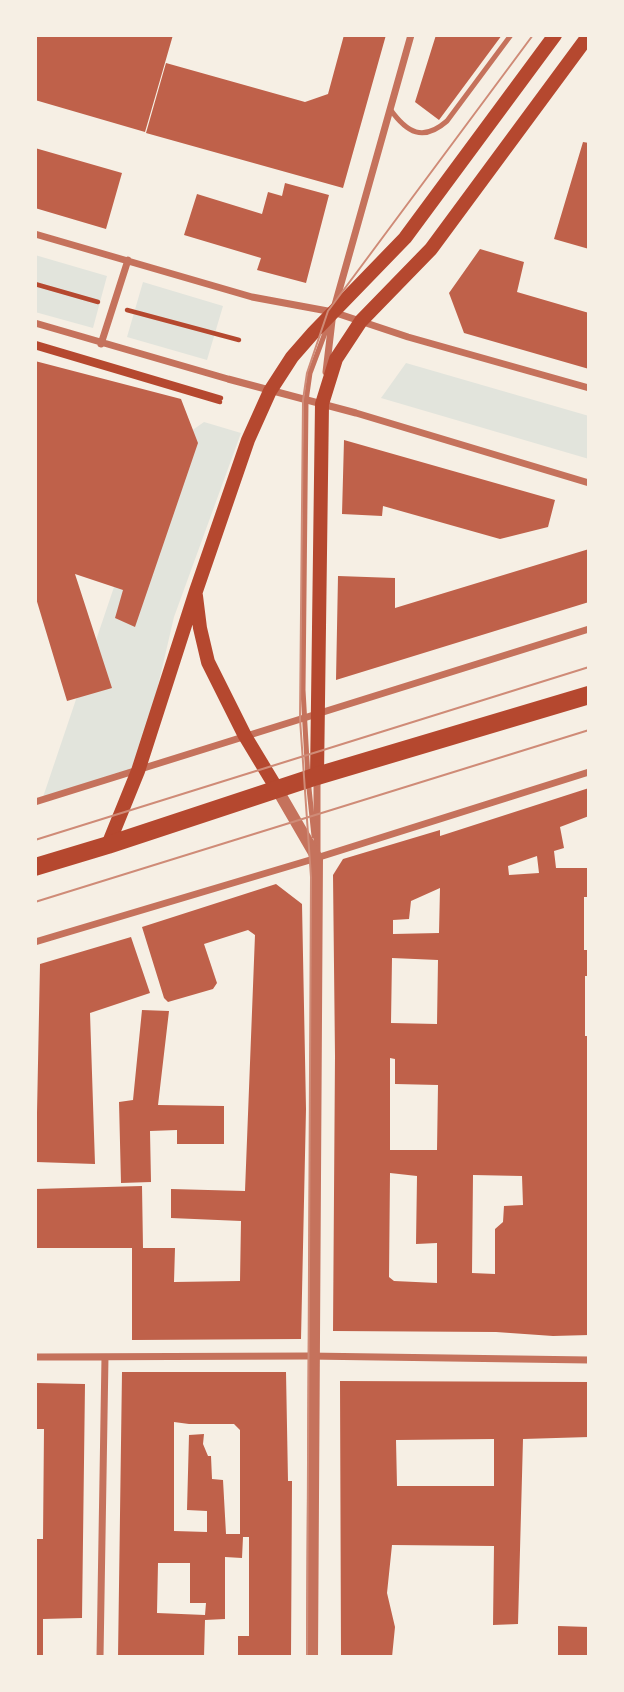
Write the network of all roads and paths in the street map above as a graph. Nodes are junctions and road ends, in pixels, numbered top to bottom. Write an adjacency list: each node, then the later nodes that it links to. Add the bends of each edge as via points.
1 (411, 35): 5 (street)
2 (511, 35): 5 (lane, via 436,131 410,131)
3 (555, 35): 10 (main road, via 405,238)
4 (589, 35): 11 (main road, via 431,249)
5 (390, 109): 10 (street)
6 (35, 234): 7 (street)
7 (128, 260): 9 (street); 10 (street, via 252,297)
8 (35, 284): 9 (path)
9 (113, 306): 13 (path); 14 (street)
10 (333, 312): 11 (street); 17 (main road, via 292,357); 19 (lane, via 310,373); 20 (street)
11 (361, 321): 16 (street); 20 (main road, via 336,359)
12 (35, 323): 14 (street)
13 (239, 341)
14 (101, 344): 17 (street)
15 (35, 345): 18 (path)
16 (589, 388)
17 (270, 391): 19 (street); 22 (main road, via 248,440)
18 (221, 400)
19 (306, 401): 20 (street); 25 (lane, via 302,632)
20 (323, 404): 21 (street); 25 (main road)
21 (589, 483)
22 (196, 591): 26 (main road, via 208,662); 27 (main road)
23 (589, 629): 25 (street)
24 (589, 695): 29 (main road)
25 (311, 715): 26 (street); 29 (main road)
26 (245, 736): 27 (street); 30 (main road)
27 (138, 772): 31 (street); 32 (main road)
28 (589, 772): 33 (street)
29 (312, 777): 30 (main road); 33 (street)
30 (277, 789): 32 (main road); 33 (street)
31 (35, 802)
32 (108, 845): 34 (main road)
33 (317, 858): 35 (street); 36 (street)
34 (35, 867)
35 (35, 942)
36 (314, 1356): 38 (street); 39 (street); 41 (street)
37 (35, 1357): 38 (street)
38 (105, 1357): 40 (street)
39 (589, 1360)
40 (100, 1657)
41 (312, 1657)

